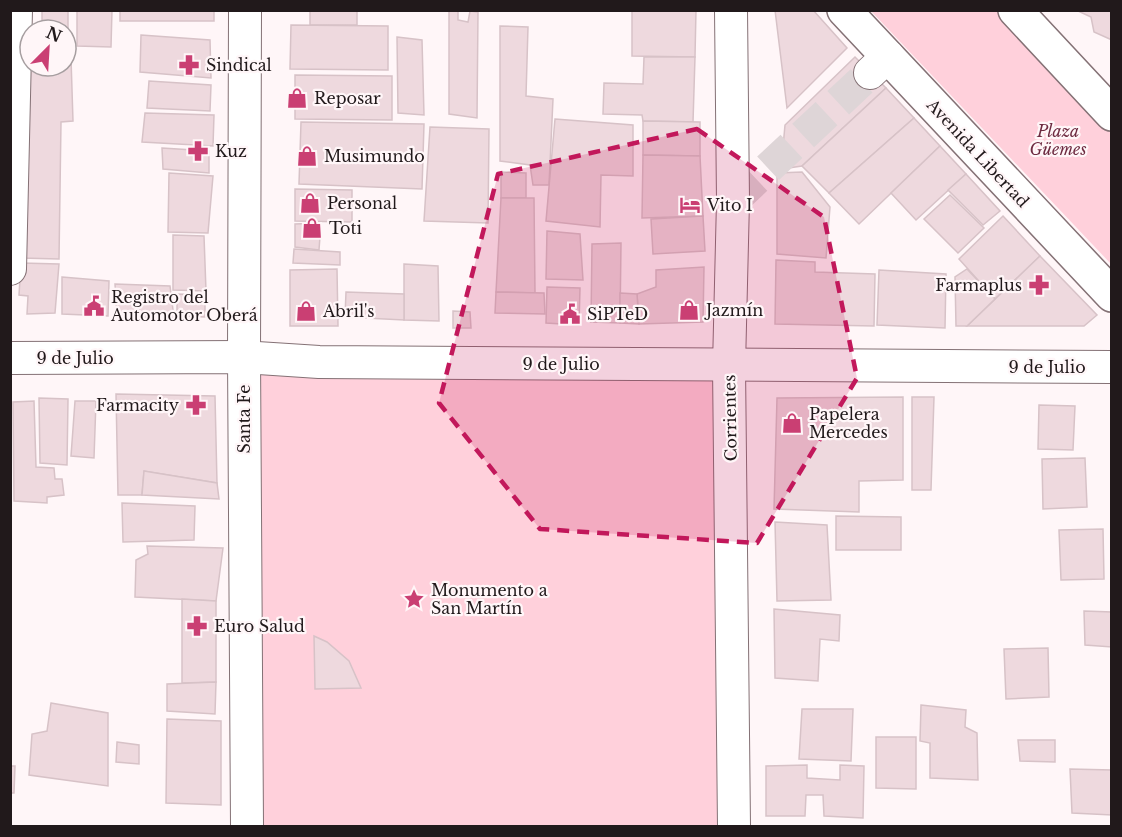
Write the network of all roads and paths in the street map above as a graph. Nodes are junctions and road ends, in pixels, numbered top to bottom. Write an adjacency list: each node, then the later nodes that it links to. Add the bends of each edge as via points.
1 (16, 10): 7 (street)
2 (245, 10): 9 (street, Santa Fe)
3 (731, 10): 11 (street, Corrientes, via 733,201)
4 (844, 10): 8 (main road, Avenida Libertad, via 879,64)
5 (1014, 10): 6 (main road)
6 (1112, 114)
7 (10, 269)
8 (1112, 296)
9 (244, 357): 10 (street, 9 de Julio); 11 (street, 9 de Julio, via 319,362); 13 (street, Santa Fe)
10 (10, 358)
11 (729, 366): 12 (street, 9 de Julio); 14 (street, Corrientes)
12 (1112, 367)
13 (247, 826)
14 (734, 826)

